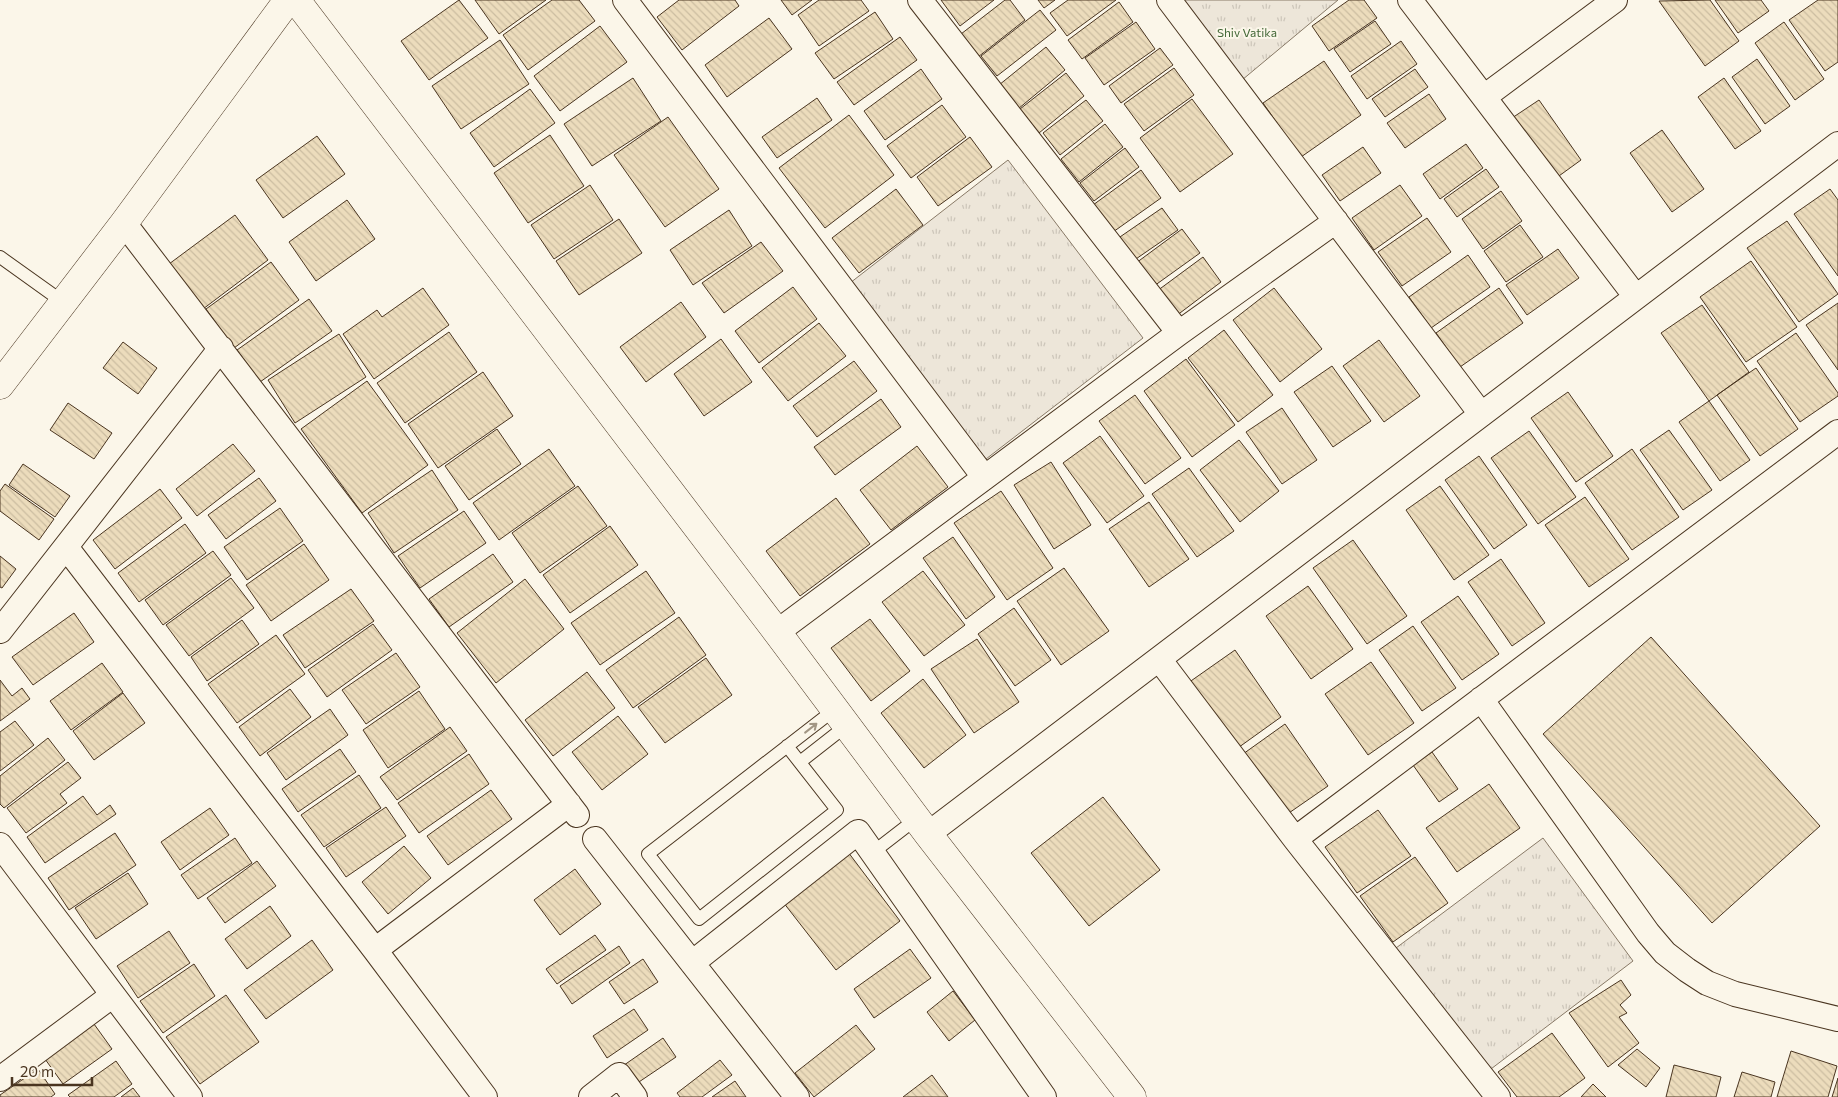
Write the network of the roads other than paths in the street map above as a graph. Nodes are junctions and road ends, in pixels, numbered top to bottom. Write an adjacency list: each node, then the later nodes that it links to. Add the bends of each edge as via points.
1 (288, 0): 11 (street)
2 (296, 0): 23 (street)
3 (626, 0): 20 (street)
4 (920, 0): 15 (street)
5 (1169, 0): 10 (street)
6 (1410, 0): 8 (street)
7 (1615, 0): 8 (street)
8 (1484, 97): 13 (street)
9 (1838, 144): 13 (street)
10 (1336, 221): 15 (street); 18 (street)
11 (124, 223): 14 (street); 16 (street)
12 (0, 257): 14 (lane)
13 (1636, 297): 18 (street)
14 (63, 302): 17 (street)
15 (1179, 333): 20 (street)
16 (221, 348): 21 (street); 34 (street, via 573,810)
17 (0, 385)
18 (1481, 414): 24 (street)
19 (1838, 432): 25 (street)
20 (984, 477): 23 (street)
21 (66, 547): 22 (street); 34 (street)
22 (0, 631)
23 (777, 632): 26 (street)
24 (1159, 659): 29 (street); 31 (street)
25 (1480, 698): 31 (street); 37 (street, via 1665,953 1707,983 1734,994)
26 (840, 718): 27 (lane, one-way to 26); 28 (lane); 29 (street)
27 (787, 746): 28 (lane); 28 (lane, via 648,854 699,919 837,810)
28 (800, 762)
29 (922, 827): 33 (lane); 39 (street)
30 (595, 839): 35 (street)
31 (1295, 839): 46 (street)
32 (0, 845): 36 (street)
33 (872, 853): 35 (street, via 858,832); 45 (street)
34 (375, 950): 41 (street)
35 (692, 963): 44 (street)
36 (113, 995): 38 (street); 40 (street)
37 (1838, 1019)
38 (0, 1079)
39 (1126, 1094)
40 (190, 1097)
41 (485, 1097)
42 (591, 1097): 43 (street, via 619,1075)
43 (636, 1097)
44 (797, 1097)
45 (1044, 1097)
46 (1498, 1097)

